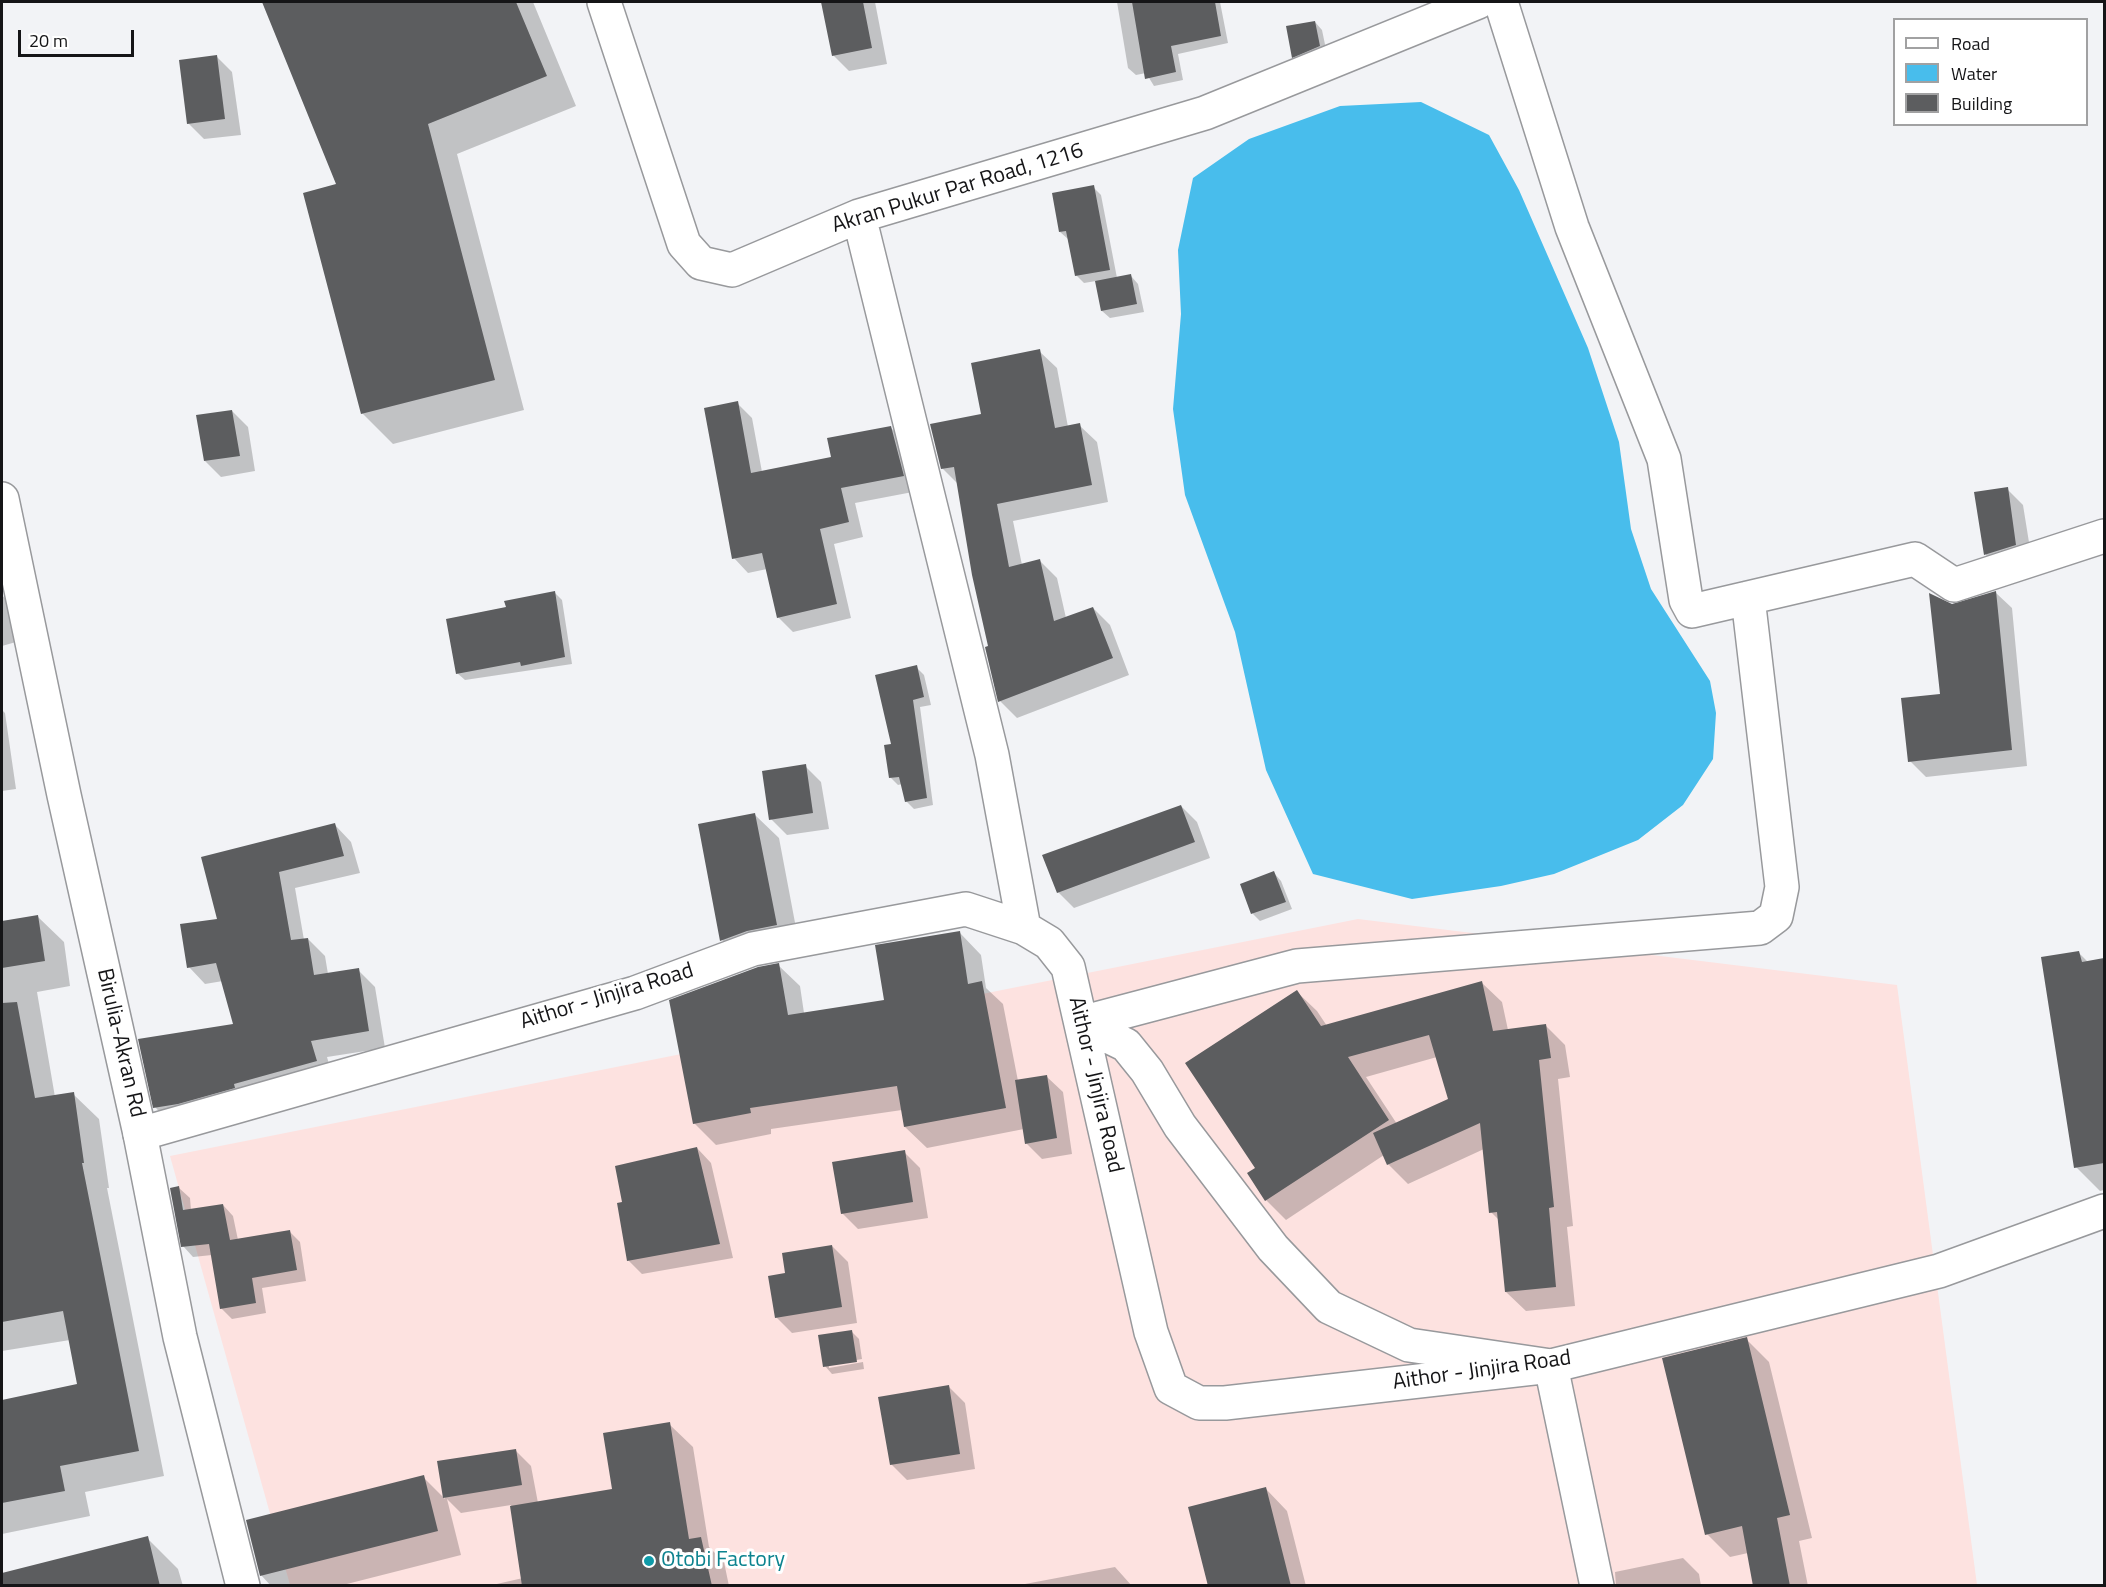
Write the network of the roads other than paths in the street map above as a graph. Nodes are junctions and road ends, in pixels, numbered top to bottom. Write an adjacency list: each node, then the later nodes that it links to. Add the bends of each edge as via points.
1 (604, 2): 4 (main road, Akran Pukur Par Road, 1216, via 684,244 701,263 732,270)
2 (1478, 2): 4 (main road, Akran Pukur Par Road, 1216, via 1205,113)
3 (1501, 2): 7 (main road, via 1572,227 1664,459 1686,600 1692,611)
4 (859, 216): 8 (main road, via 992,755)
5 (2, 499): 10 (main road, Birulia-Akran Rd)
6 (2104, 536): 7 (main road, via 1954,585 1915,559)
7 (1748, 598): 9 (main road, via 1782,887 1776,916 1760,928 1297,966)
8 (1024, 928): 9 (main road, Aithor - Jinjira Road, via 1049,944 1068,967); 10 (main road, Aithor - Jinjira Road, via 966,909 753,949 635,993)
9 (1081, 1023): 12 (main road, via 1126,1045 1147,1071 1180,1126 1273,1248 1329,1307 1409,1344); 12 (main road, Aithor - Jinjira Road, via 1152,1332 1171,1388 1199,1403 1225,1402)
10 (140, 1134): 13 (main road, Birulia-Akran Rd, via 180,1337)
11 (2104, 1211): 12 (main road, Aithor - Jinjira Road, via 1939,1271)
12 (1551, 1366): 14 (main road)
13 (243, 1586)
14 (1597, 1586)

